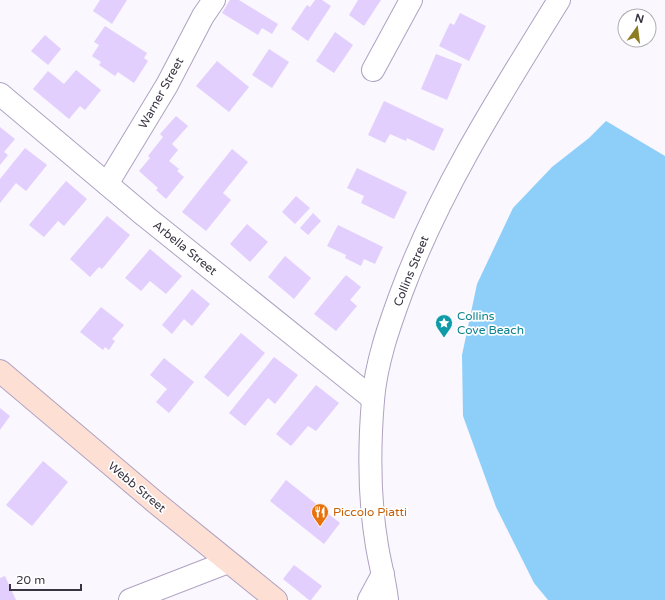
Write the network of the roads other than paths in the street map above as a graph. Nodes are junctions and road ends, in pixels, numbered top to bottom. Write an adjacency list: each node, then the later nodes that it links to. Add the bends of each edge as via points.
1 (214, 0): 6 (street, Warner Street, via 167,85)
2 (411, 0): 4 (street)
3 (559, 0): 8 (street, Collins Street, via 494,106 428,229 394,312 382,352)
4 (373, 70)
5 (0, 94): 6 (street, Arbella Street)
6 (107, 184): 8 (street, Arbella Street)
7 (0, 371): 9 (main road, Webb Street)
8 (373, 399): 10 (street, Collins Street, via 372,493 377,546)
9 (228, 562): 11 (street); 12 (main road, Webb Street)
10 (383, 574): 13 (street); 14 (street, Collins Street)
11 (130, 600)
12 (276, 600)
13 (369, 600)
14 (387, 600)

